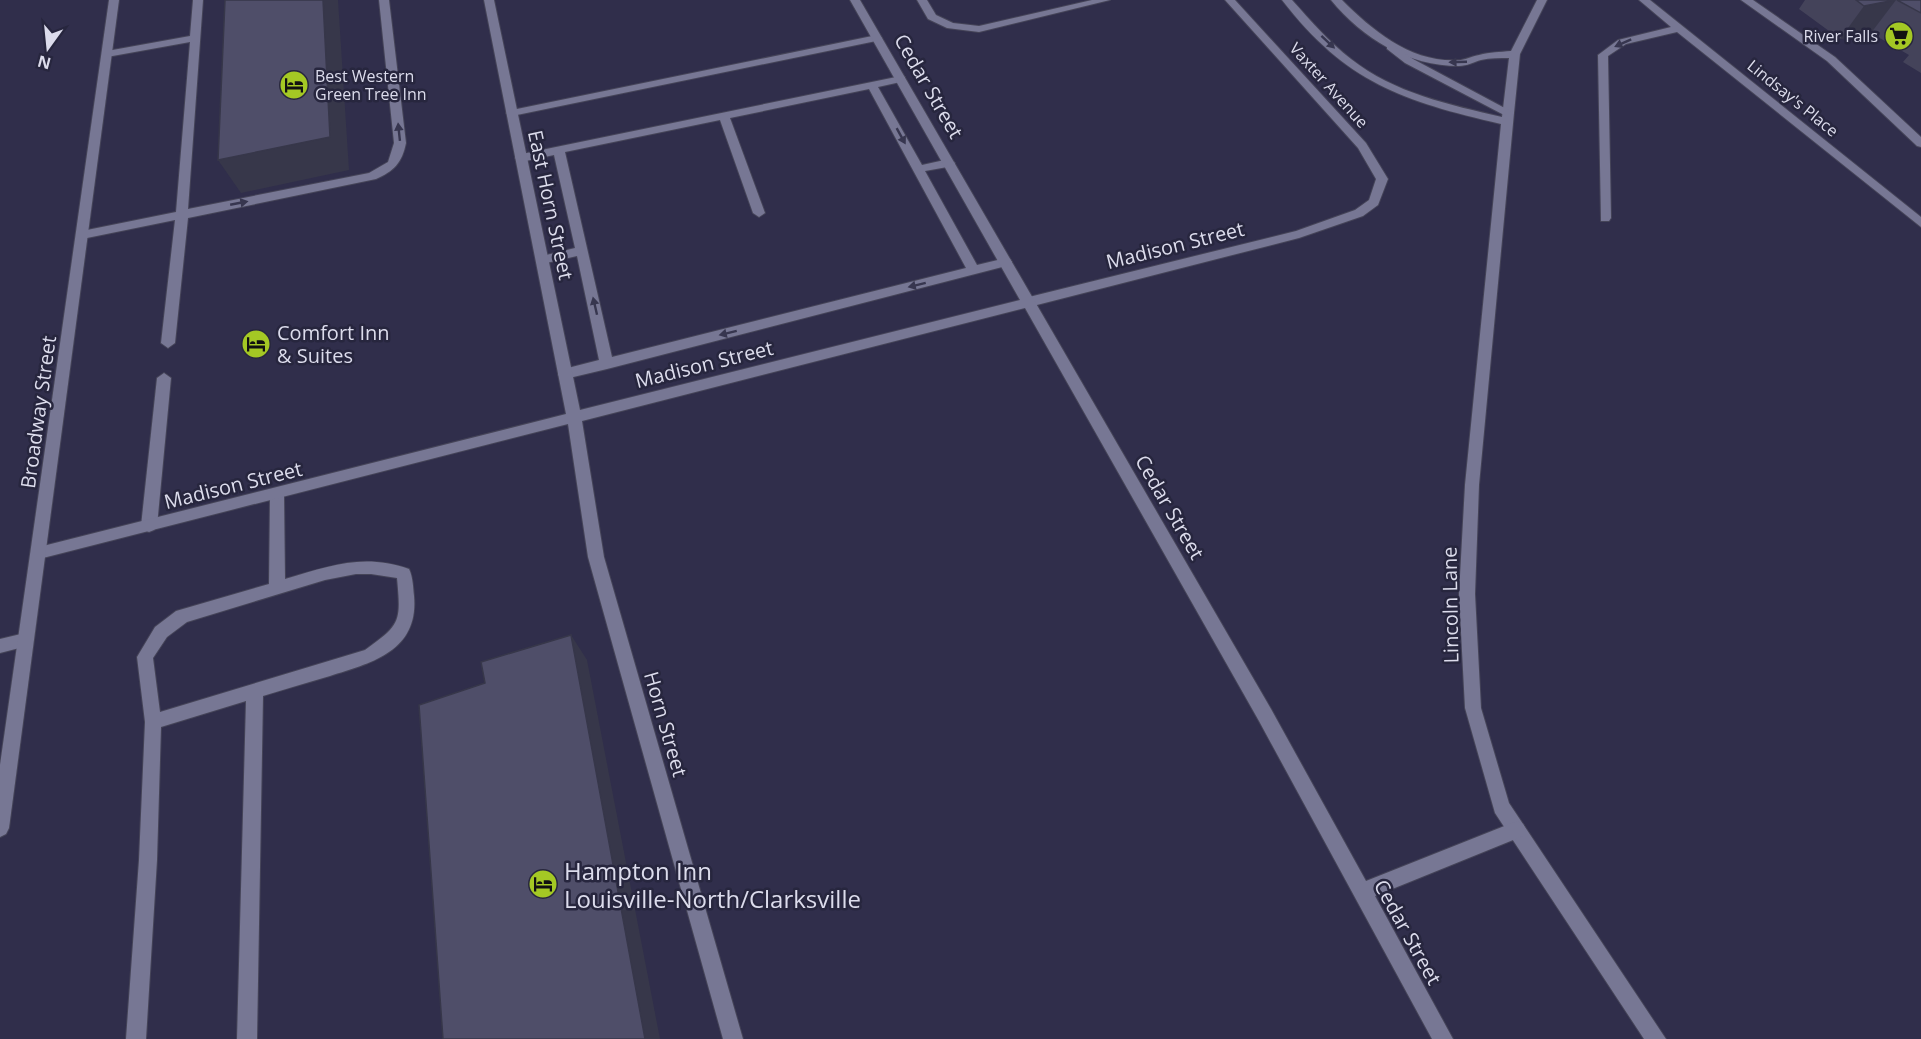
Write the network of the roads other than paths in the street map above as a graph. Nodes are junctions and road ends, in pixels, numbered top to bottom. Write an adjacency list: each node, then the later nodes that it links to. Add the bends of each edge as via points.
1 (114, 0): 18 (street, Broadway Street)
2 (198, 0): 16 (street)
3 (384, 0): 32 (street, one-way to 3, via 372,176 392,167 400,143)
4 (489, 0): 22 (street, East Horn Street)
5 (855, 0): 15 (street, Cedar Street)
6 (922, 0): 7 (street, via 932,17 951,26 979,29)
7 (1106, 0)
8 (1230, 0): 30 (street, Vaxter Avenue, via 1362,146 1382,179)
9 (1287, 0): 24 (street, one-way to 24, via 1355,68 1443,107)
10 (1336, 0): 17 (street, via 1365,30)
11 (1542, 0): 19 (street, Lincoln Lane)
12 (1644, 0): 14 (street, Lindsay's Place)
13 (1746, 0): 25 (street, via 1831,60)
14 (1679, 28): 33 (street, one-way to 33, via 1622,42 1603,55); 34 (street, Lindsay's Place)
15 (877, 38): 20 (street, Cedar Street); 22 (street)
16 (195, 39): 18 (street); 32 (street)
17 (1391, 47): 19 (street, one-way to 17, via 1463,63 1416,57); 24 (street)
18 (107, 54): 35 (street, Broadway Street)
19 (1515, 54): 24 (street, Lincoln Lane)
20 (901, 79): 21 (street); 28 (street, Cedar Street)
21 (873, 85): 23 (street); 29 (street, one-way to 29)
22 (512, 112): 27 (street, East Horn Street)
23 (724, 116): 26 (street); 31 (street)
24 (1508, 118): 55 (street, Lincoln Lane, via 1473,485 1467,594 1473,708 1501,807)
25 (1921, 142)
26 (560, 150): 27 (street); 36 (street)
27 (521, 158): 37 (street, East Horn Street)
28 (949, 163): 29 (street); 38 (street, Cedar Street)
29 (918, 169): 39 (street)
30 (1374, 202): 40 (street, Madison Street, via 1359,213 1299,234)
31 (759, 213)
32 (182, 215): 35 (street); 41 (street)
33 (1605, 218)
34 (1921, 223)
35 (82, 235): 48 (street, Broadway Street)
36 (582, 251): 37 (street); 42 (street, one-way to 36)
37 (542, 260): 43 (street, East Horn Street)
38 (1006, 262): 39 (street); 40 (street, Cedar Street)
39 (974, 270): 42 (street, one-way to 42)
40 (1029, 302): 45 (street, Madison Street); 56 (street, Cedar Street)
41 (168, 343)
42 (608, 364): 43 (street)
43 (565, 374): 45 (street, East Horn Street)
44 (164, 378): 47 (street)
45 (574, 417): 46 (street, Madison Street); 59 (street, Horn Street, via 597,557)
46 (276, 495): 47 (street, Madison Street); 49 (street)
47 (148, 526): 48 (street, Madison Street)
48 (39, 553): 50 (street, Broadway Street)
49 (277, 588): 52 (street, via 357,566 385,567 404,574 408,619 397,637 370,656); 53 (street, via 182,616 161,632 145,657)
50 (25, 640): 51 (street); 54 (street, Broadway Street)
51 (0, 646)
52 (255, 690): 53 (street); 58 (street)
53 (153, 722): 57 (street)
54 (0, 828)
55 (1517, 830): 56 (street); 61 (street, Lincoln Lane)
56 (1362, 892): 60 (street, Cedar Street)
57 (136, 1039)
58 (248, 1039)
59 (733, 1039)
60 (1443, 1039)
61 (1656, 1039)

